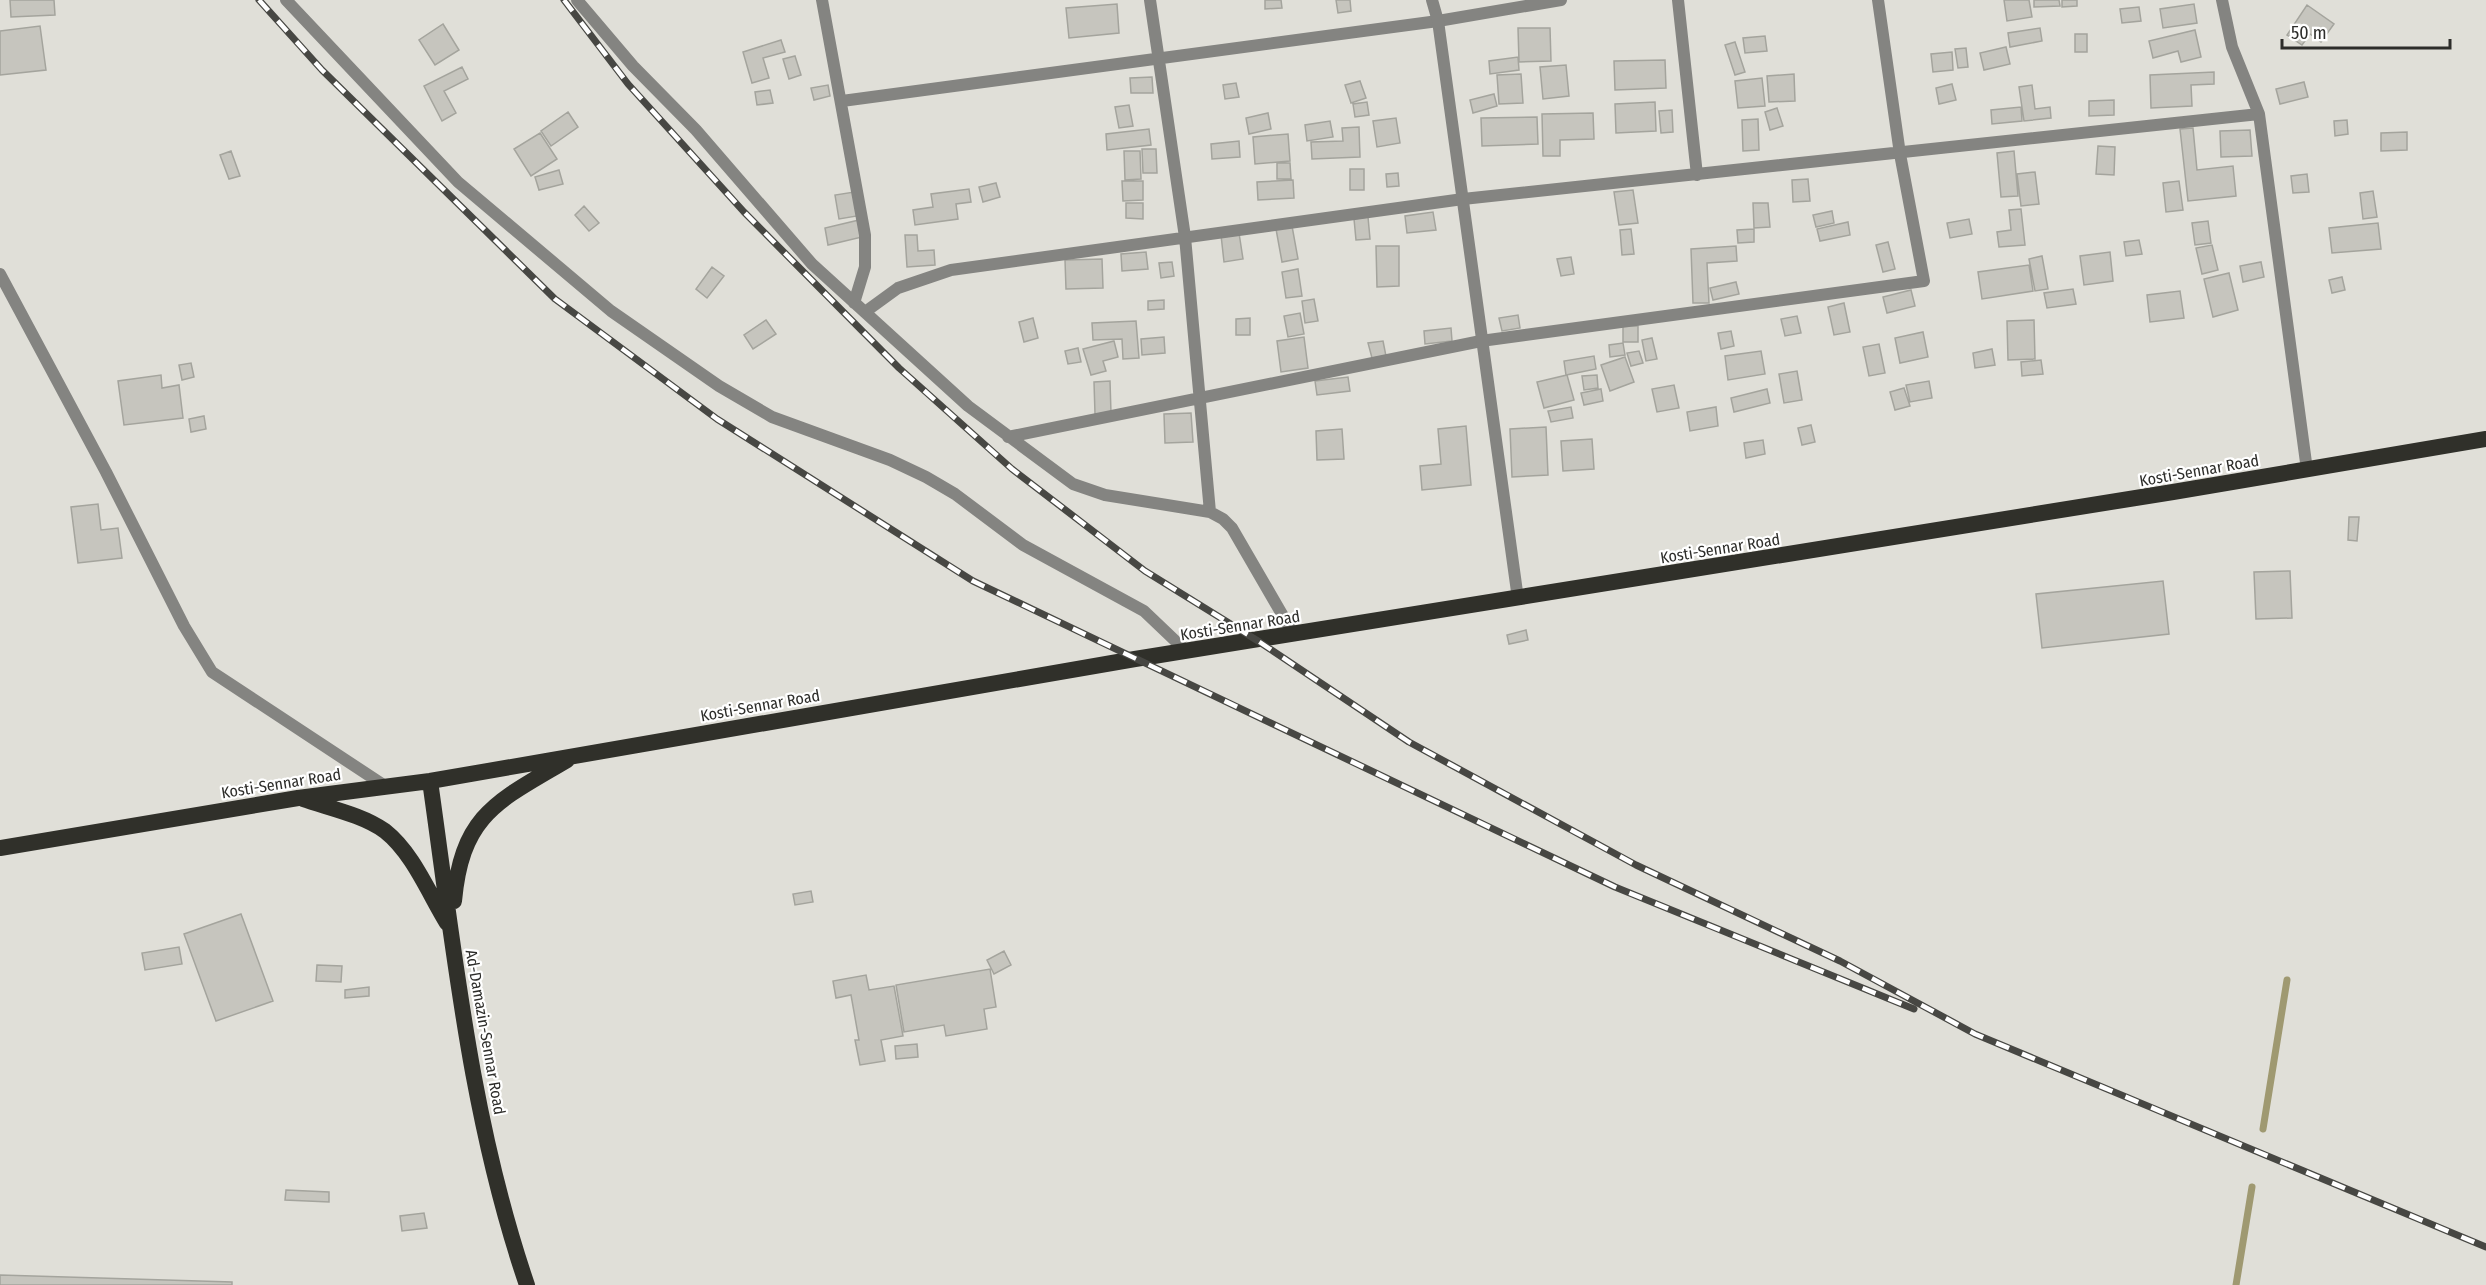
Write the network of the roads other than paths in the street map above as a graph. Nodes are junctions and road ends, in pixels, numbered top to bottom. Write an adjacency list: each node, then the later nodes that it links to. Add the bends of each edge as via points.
1 (286, 0): 29 (street, via 458,182 611,311 719,387 772,417 891,460 955,494 1023,545 1144,611)
2 (577, 0): 19 (street, via 812,264)
3 (822, 0): 12 (street)
4 (1150, 0): 11 (street)
5 (1432, 0): 10 (street)
6 (1561, 0): 10 (street)
7 (1678, 0): 15 (street)
8 (1878, 0): 14 (street)
9 (2222, 0): 13 (street, via 2232,47)
10 (1438, 21): 11 (street); 16 (street)
11 (1158, 57): 12 (street); 17 (street)
12 (842, 101): 19 (street, via 866,235 865,267)
13 (2259, 114): 14 (street); 25 (street)
14 (1900, 154): 15 (street); 21 (street, via 1924,281)
15 (1697, 175): 16 (street)
16 (1463, 199): 17 (street); 21 (street)
17 (1185, 237): 20 (street, via 951,270 898,288); 22 (street)
18 (0, 274): 32 (street, via 184,626 212,672)
19 (854, 303): 20 (street)
20 (866, 312): 23 (street, via 968,406)
21 (1481, 341): 22 (street); 27 (street)
22 (1198, 397): 23 (street); 26 (street)
23 (1008, 437): 26 (street, via 1073,484 1105,495)
24 (2486, 439): 25 (highway, Kosti-Sennar Road)
25 (2307, 470): 27 (highway, Kosti-Sennar Road)
26 (1210, 512): 28 (street, via 1232,528)
27 (1518, 598): 28 (highway, Kosti-Sennar Road)
28 (1294, 635): 29 (highway, Kosti-Sennar Road)
29 (1187, 651): 30 (highway, Kosti-Sennar Road)
30 (576, 754): 31 (highway, Kosti-Sennar Road); 35 (highway, via 490,808 471,832 460,858)
31 (430, 780): 32 (highway, Kosti-Sennar Road); 35 (highway, Ad-Damazin-Sennar Road)
32 (385, 786): 33 (highway, Kosti-Sennar Road)
33 (298, 798): 34 (highway, Kosti-Sennar Road); 35 (highway, via 385,831 404,853)
34 (0, 848)
35 (451, 929): 36 (highway, Ad-Damazin-Sennar Road, via 471,1069 498,1189)
36 (527, 1285)

